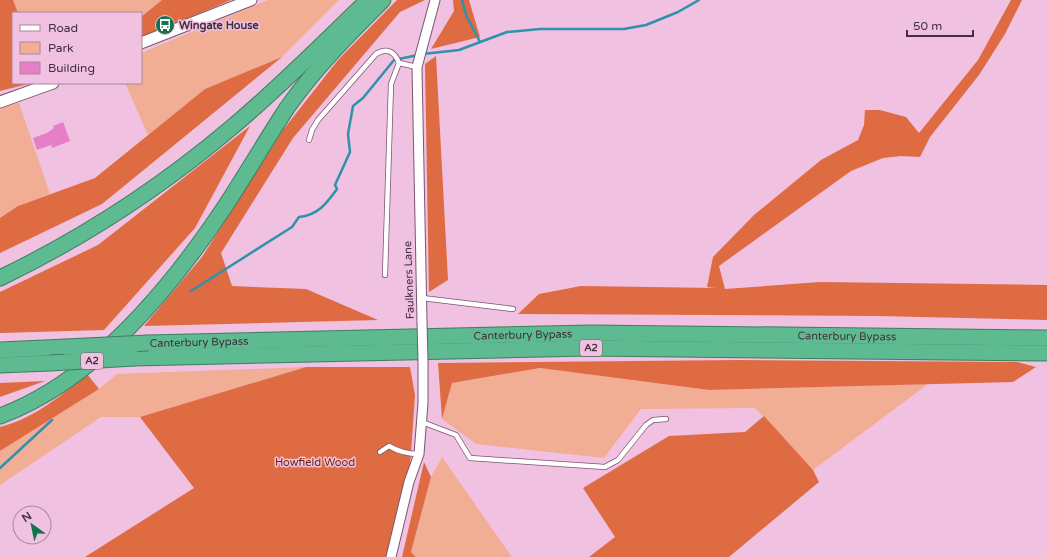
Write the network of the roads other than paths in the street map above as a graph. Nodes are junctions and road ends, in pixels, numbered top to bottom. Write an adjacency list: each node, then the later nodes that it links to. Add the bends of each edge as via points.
1 (251, 0): 5 (street)
2 (368, 0): 12 (highway, via 260,102 180,168 85,234)
3 (383, 0): 19 (highway, via 329,55 299,92 205,235 149,306 73,376 33,401)
4 (435, 0): 7 (street, Faulkners Lane)
5 (142, 43)
6 (398, 61): 7 (lane); 10 (lane, via 387,50 376,54 318,120); 11 (lane, via 391,84)
7 (418, 64): 13 (street, Faulkners Lane)
8 (50, 84): 9 (street)
9 (0, 102)
10 (310, 140)
11 (385, 275)
12 (0, 278)
13 (422, 298): 14 (lane); 21 (street, Faulkners Lane, bridge)
14 (513, 309)
15 (1047, 338): 16 (highway, Canterbury Bypass / A2, bridge, via 590,333 148,343)
16 (0, 350)
17 (1047, 353): 18 (highway, Canterbury Bypass / A2, bridge, via 589,348 134,358)
18 (0, 365)
19 (0, 416)
20 (666, 419): 21 (lane, via 653,420 646,425 618,460 604,467 470,458 456,435)
21 (422, 422): 23 (street, Faulkners Lane)
22 (380, 452): 23 (lane, via 389,446 397,451)
23 (419, 454): 24 (street, Faulkners Lane, via 409,482)
24 (390, 557)

